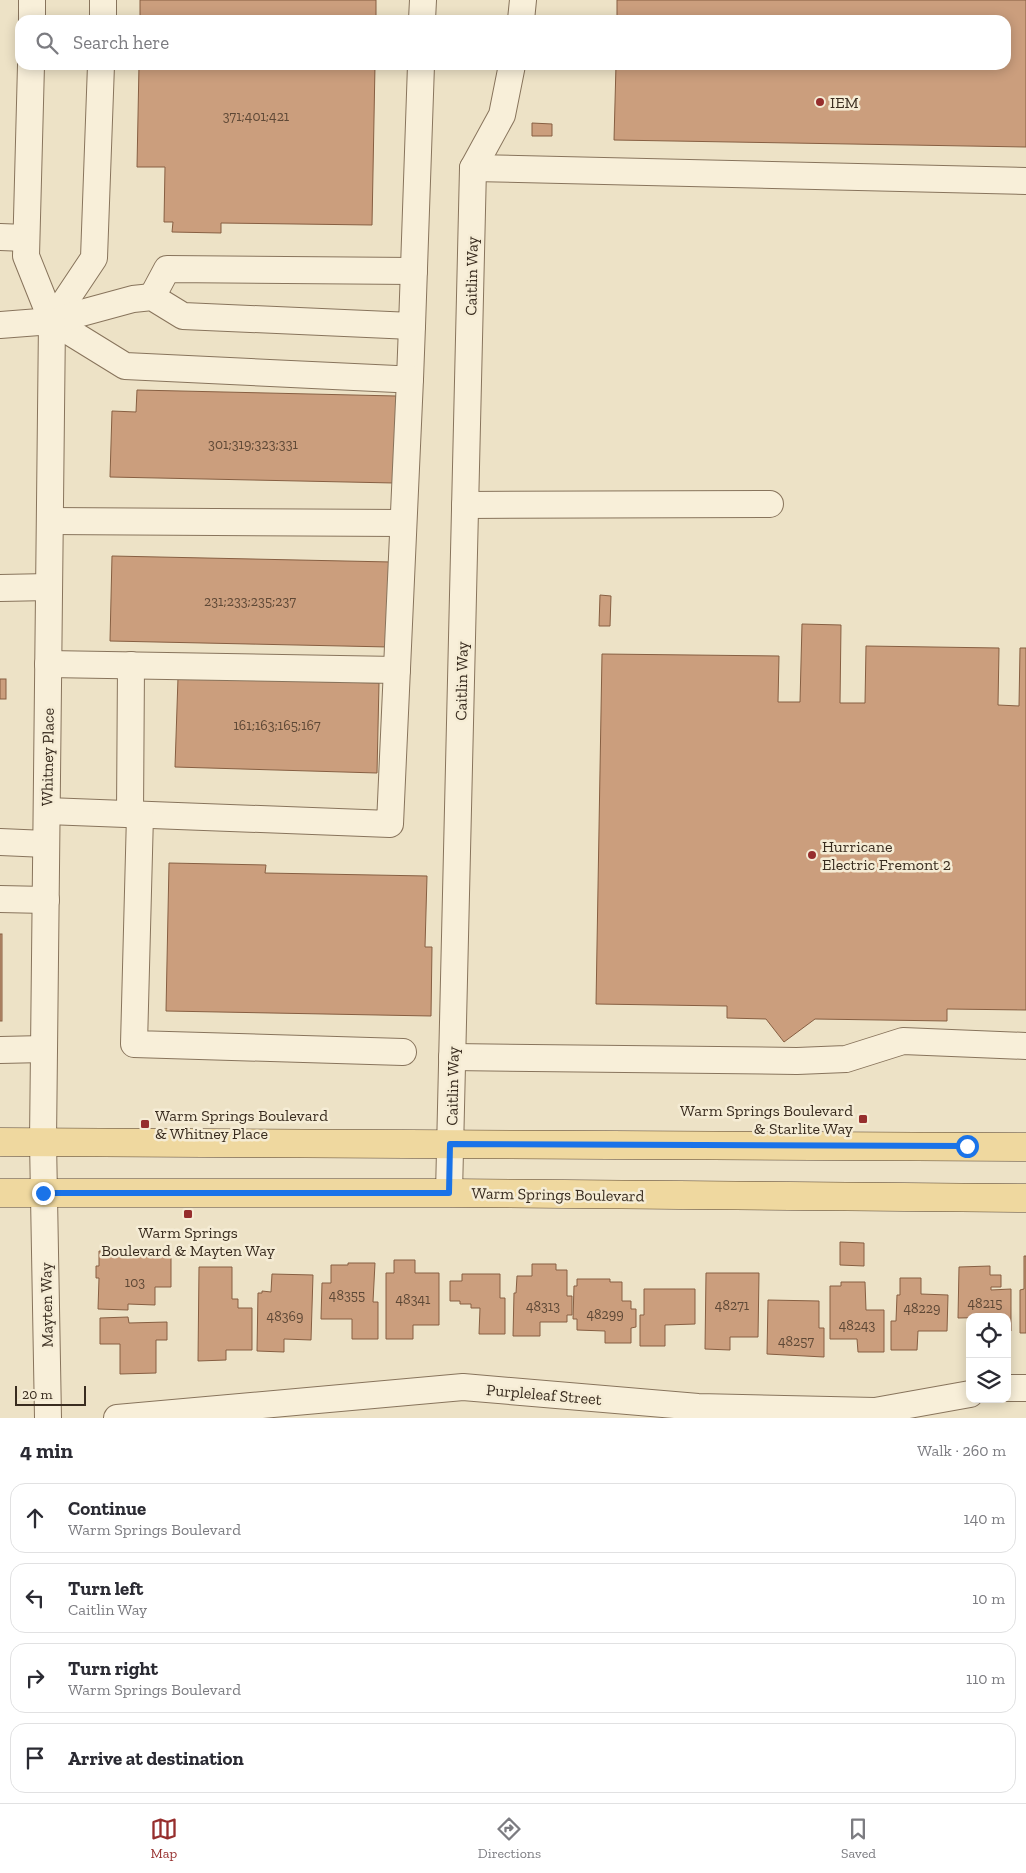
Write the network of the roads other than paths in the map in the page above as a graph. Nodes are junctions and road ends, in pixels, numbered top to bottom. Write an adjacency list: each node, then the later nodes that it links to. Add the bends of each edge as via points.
1 (32, 0): 5 (street)
2 (103, 0): 6 (street)
3 (423, 0): 7 (street)
4 (523, 0): 8 (street)
5 (32, 15)
6 (102, 15)
7 (422, 15)
8 (522, 15)
9 (30, 70): 16 (street)
10 (101, 70): 19 (street, via 94,258)
11 (421, 70): 17 (street)
12 (511, 70): 13 (street, via 502,115)
13 (474, 168): 14 (street); 24 (street, Caitlin Way)
14 (1026, 181)
15 (0, 237): 16 (street)
16 (26, 238): 19 (street, via 26,256)
17 (414, 271): 18 (street, via 167,269); 21 (street)
18 (152, 297): 19 (street, via 132,299); 21 (street, via 183,316)
19 (52, 321): 20 (street); 22 (street, via 125,366); 25 (street, Whitney Place)
20 (0, 325)
21 (412, 326): 22 (street)
22 (410, 379): 26 (street)
23 (770, 504): 24 (street)
24 (465, 505): 42 (street, Caitlin Way)
25 (50, 521): 26 (street); 28 (street, Whitney Place)
26 (403, 524): 31 (street)
27 (0, 588): 28 (street)
28 (49, 588): 29 (street, Whitney Place)
29 (48, 664): 30 (street); 32 (street, Whitney Place)
30 (131, 665): 31 (street); 33 (street)
31 (397, 670): 33 (street, via 390,824)
32 (47, 811): 33 (street); 35 (street, Whitney Place)
33 (135, 814): 41 (street, via 134,1044)
34 (0, 842): 35 (street)
35 (46, 844): 37 (street, Whitney Place)
36 (0, 899): 37 (street)
37 (46, 900): 39 (street, Whitney Place)
38 (1026, 1046): 42 (street, via 903,1041 846,1059 797,1062)
39 (44, 1049): 40 (street); 43 (street, Whitney Place)
40 (0, 1050)
41 (403, 1052)
42 (452, 1056): 45 (street, Caitlin Way)
43 (43, 1141): 44 (main road); 45 (main road); 47 (street, Whitney Place)
44 (0, 1142)
45 (450, 1144): 46 (main road); 48 (street, Caitlin Way)
46 (1026, 1147)
47 (43, 1193): 48 (main road, Warm Springs Boulevard); 49 (main road, Warm Springs Boulevard); 54 (street, Mayten Way)
48 (449, 1193): 50 (main road, Warm Springs Boulevard)
49 (0, 1194)
50 (1026, 1198)
51 (1011, 1388): 52 (street)
52 (1026, 1388)
53 (966, 1395): 55 (street, Purpleleaf Street, via 874,1411 698,1407 463,1387)
54 (48, 1418)
55 (117, 1418)

